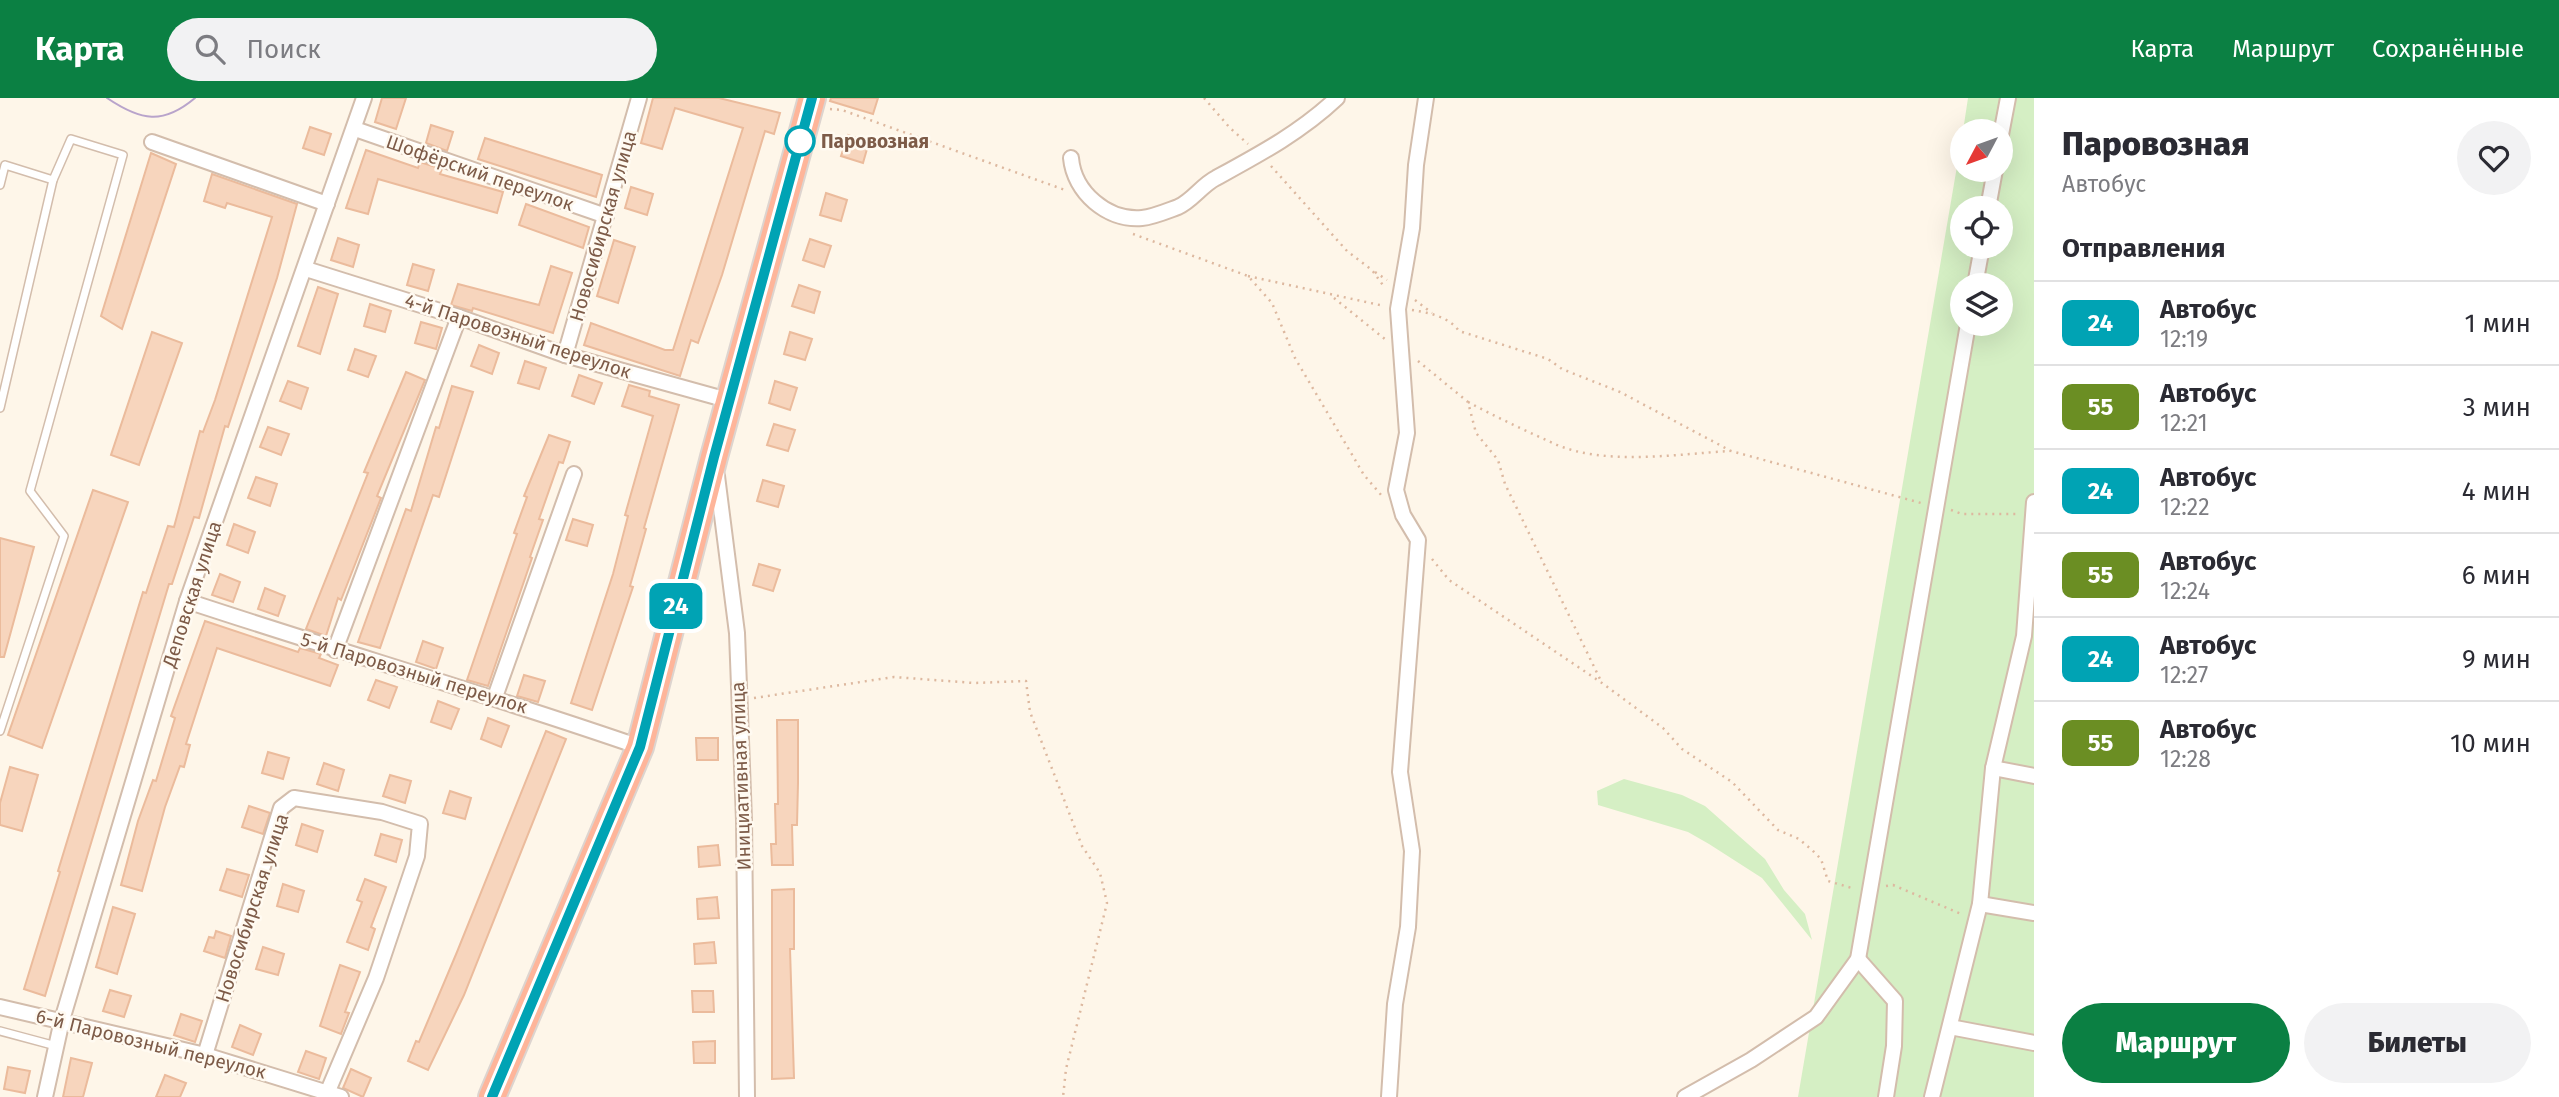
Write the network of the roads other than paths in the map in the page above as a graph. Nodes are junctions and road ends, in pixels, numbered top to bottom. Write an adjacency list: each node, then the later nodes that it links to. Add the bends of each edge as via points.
1 (364, 98): 8 (street, Деповская улица)
2 (639, 98): 14 (street, Новосибирская улица)
3 (1337, 98): 10 (street, via 1261,156 1213,179 1181,206 1143,218 1119,217 1100,207 1086,194)
4 (1426, 98): 46 (street, via 1398,309 1407,351 1407,433 1396,490 1403,515 1418,540 1400,772 1412,851)
5 (2008, 98): 7 (street)
6 (808, 99): 19 (highway)
7 (2004, 119)
8 (355, 129): 13 (street, Деповская улица); 14 (street, Шофёрский переулок)
9 (152, 142): 13 (street)
10 (1071, 158)
11 (53, 180): 12 (lane, via 5,165); 20 (lane); 28 (lane, via 71,139 123,155 30,491 64,536)
12 (0, 185)
13 (327, 204): 15 (street, Деповская улица)
14 (606, 216): 18 (street, Новосибирская улица)
15 (306, 269): 16 (street, 4-й Паровозный переулок); 24 (street, Деповская улица)
16 (459, 317): 18 (street, 4-й Паровозный переулок); 26 (street)
17 (1966, 336): 34 (street)
18 (565, 355): 19 (street, 4-й Паровозный переулок)
19 (731, 401): 21 (highway)
20 (0, 408)
21 (714, 457): 29 (highway); 45 (street, Инициативная улица, via 737,633)
22 (574, 474): 27 (street)
23 (2033, 507): 25 (street)
24 (187, 601): 26 (street, 5-й Паровозный переулок); 36 (street, Деповская улица)
25 (2029, 638): 30 (street)
26 (335, 650): 27 (street, 5-й Паровозный переулок)
27 (495, 697): 29 (street, 5-й Паровозный переулок)
28 (0, 731)
29 (640, 747): 44 (highway)
30 (1993, 768): 31 (street); 32 (street)
31 (2034, 776)
32 (1980, 904): 33 (street); 37 (street)
33 (2034, 913)
34 (1858, 959): 47 (street, via 1816,1017); 48 (street, via 1895,1002)
35 (0, 1007): 36 (street, 6-й Паровозный переулок)
36 (62, 1020): 40 (street, Деповская улица); 41 (street, 6-й Паровозный переулок)
37 (1950, 1027): 39 (street); 49 (street)
38 (0, 1031): 40 (lane)
39 (2034, 1043)
40 (57, 1046): 43 (street, Деповская улица)
41 (205, 1055): 42 (street, 6-й Паровозный переулок); 42 (street, Новосибирская улица, via 281,808 294,798 382,812 419,824 418,856)
42 (334, 1094)
43 (45, 1097)
44 (492, 1097)
45 (747, 1097)
46 (1389, 1097)
47 (1685, 1097)
48 (1886, 1097)
49 (1932, 1097)

